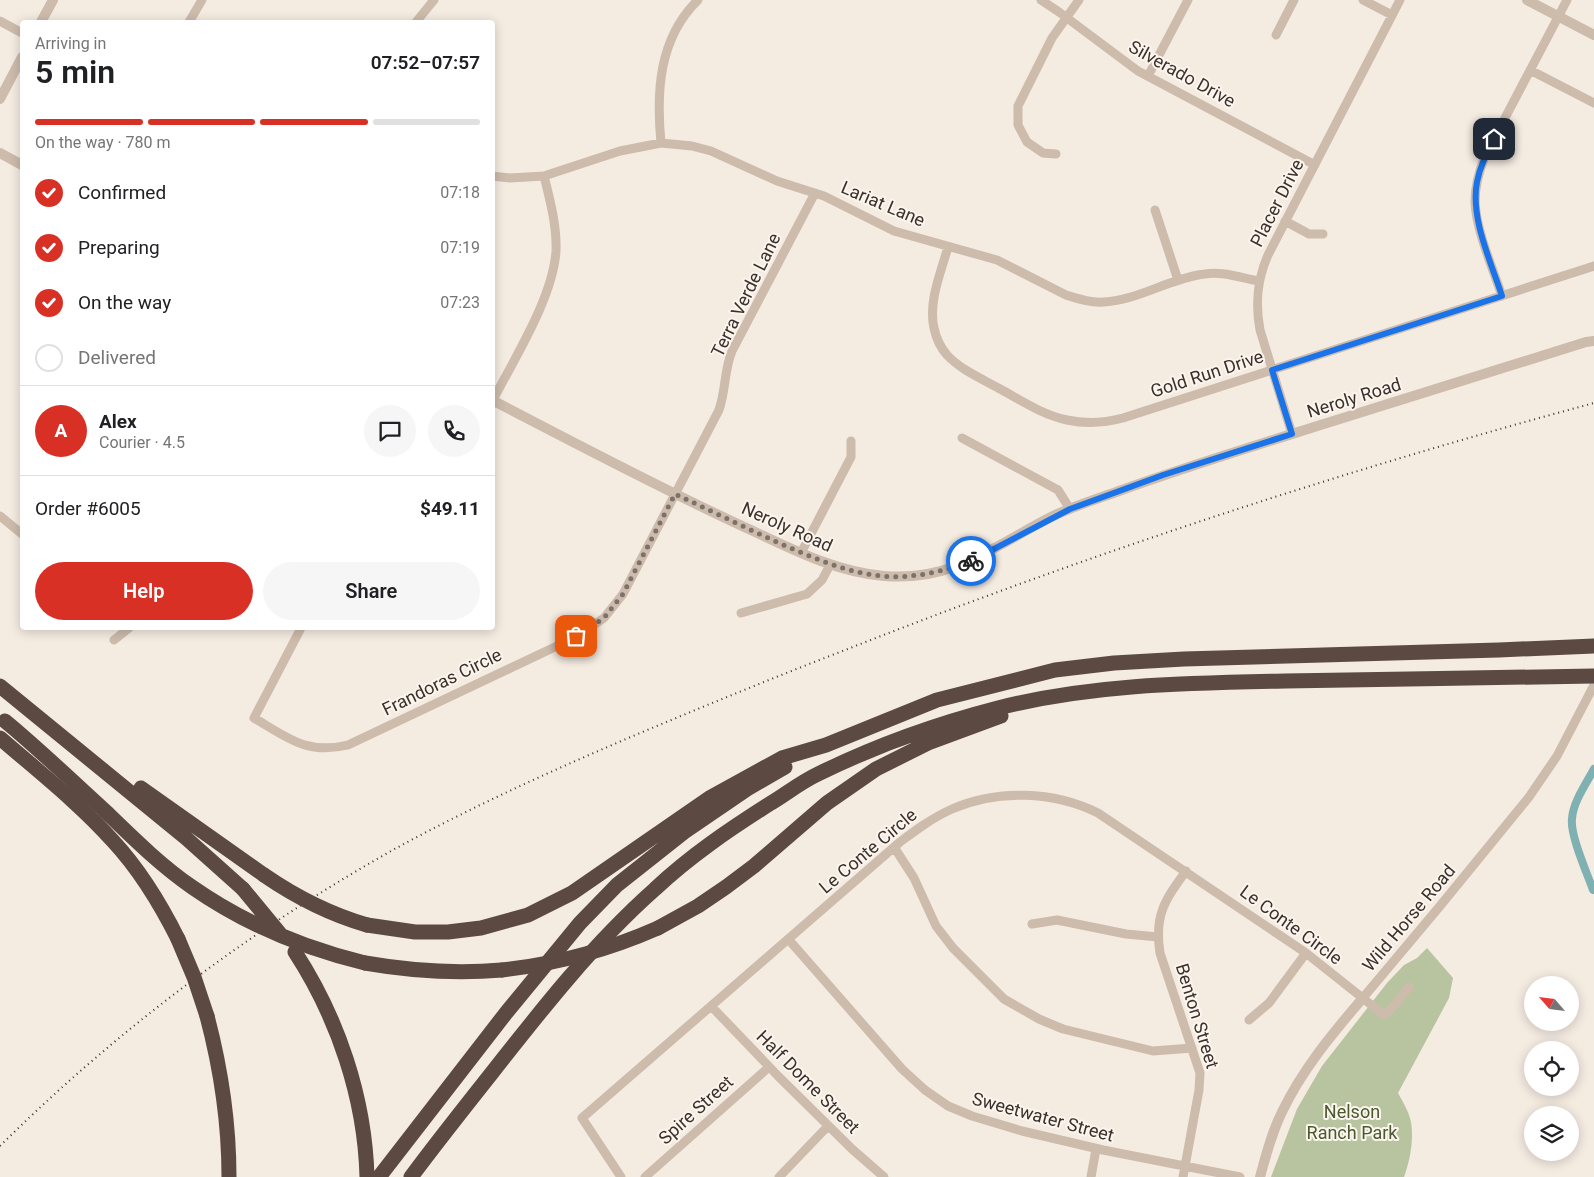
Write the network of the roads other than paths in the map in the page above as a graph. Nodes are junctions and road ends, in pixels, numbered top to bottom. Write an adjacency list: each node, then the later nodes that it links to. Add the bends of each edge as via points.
1 (53, 0): 16 (street)
2 (202, 0): 17 (street)
3 (434, 0): 18 (street)
4 (698, 0): 28 (street, via 678,24 665,56 659,94)
5 (1041, 0): 15 (street, Silverado Drive)
6 (1079, 0): 15 (street)
7 (1188, 0): 25 (street)
8 (1294, 0): 21 (street)
9 (1363, 0): 13 (street)
10 (1400, 0): 13 (street, Placer Drive)
11 (1527, 0): 14 (street)
12 (1567, 0): 14 (street)
13 (1392, 15): 32 (street, Placer Drive)
14 (1558, 16): 22 (street); 24 (street)
15 (1066, 17): 25 (street, Silverado Drive); 30 (street, via 1021,97 1017,116 1018,126 1027,142 1043,153)
16 (42, 20)
17 (190, 20)
18 (418, 20)
19 (0, 21): 20 (street)
20 (20, 32)
21 (1276, 35)
22 (1594, 35)
23 (20, 61): 26 (street)
24 (1530, 70): 27 (street); 43 (street, via 1485,156 1476,184 1477,217)
25 (1148, 76): 32 (street, Silverado Drive)
26 (0, 99)
27 (1594, 103)
28 (661, 143): 34 (street, Lariat Lane); 35 (street, Lariat Lane, via 711,151 777,181)
29 (0, 153): 31 (street)
30 (1056, 154)
31 (20, 164)
32 (1315, 164): 37 (street, Placer Drive)
33 (495, 176): 34 (street, Lariat Lane)
34 (544, 176): 46 (street, via 556,232 550,282)
35 (815, 194): 39 (street, Lariat Lane, via 894,231); 51 (street, Terra Verde Lane, via 732,351 719,410)
36 (1156, 210): 41 (street)
37 (1285, 222): 38 (street, via 1309,234); 42 (street, Placer Drive)
38 (1323, 234)
39 (948, 247): 41 (street, Lariat Lane, via 997,260 1066,295 1091,302 1119,300); 45 (street, Gold Run Drive, via 932,315 934,329 945,353 963,369 1053,416 1078,422 1107,422)
40 (1594, 266): 43 (street, Gold Run Drive)
41 (1178, 280): 42 (street, Lariat Lane, via 1220,273)
42 (1258, 281): 45 (street, Placer Drive, via 1257,313)
43 (1502, 296): 45 (street, Gold Run Drive)
44 (1594, 341): 48 (street, Neroly Road)
45 (1272, 370): 48 (street, Placer Drive)
46 (495, 397)
47 (495, 402): 51 (street, Neroly Road)
48 (1292, 434): 52 (street, Neroly Road)
49 (962, 438): 52 (street, via 1058,490)
50 (851, 442): 55 (street, via 851,457)
51 (675, 494): 55 (street, Neroly Road); 59 (street, Frandoras Circle, via 623,594 604,618 576,636 348,745 311,748 254,718)
52 (1070, 509): 56 (street, Neroly Road, via 973,560 938,572 881,576)
53 (0, 516): 54 (street)
54 (20, 532)
55 (801, 553): 56 (street, Neroly Road)
56 (830, 565): 57 (street, via 822,580 807,594)
57 (741, 613)
58 (126, 630): 60 (street)
59 (300, 630)
60 (114, 640)
61 (1590, 642): 69 (highway, via 1458,651 1184,659 1055,670 937,700)
62 (1594, 676): 65 (highway, via 1190,683 1118,687)
63 (1594, 685): 77 (street, Wild Horse Road, via 1557,756 1529,797)
64 (0, 686): 66 (highway)
65 (1042, 699): 67 (highway, bridge, via 928,743 876,769 827,803 726,887 658,928 621,944 543,965 433,972 365,963 324,952 246,920 175,875); 87 (highway, via 946,723 874,749 814,776 704,847 654,889 550,998)
66 (30, 709): 69 (highway, bridge, via 264,875 313,905 366,925 415,932 481,928 528,915 572,893 735,783 782,758); 85 (highway, bridge, via 202,851 243,889 295,952 323,1002 344,1054 360,1111)
67 (3, 719)
68 (0, 738): 86 (highway, bridge, via 113,841 149,887 178,939 207,1016 217,1057 224,1098)
69 (826, 745): 85 (highway, via 747,790 684,832 617,885 580,923)
70 (894, 847): 71 (street, Le Conte Circle, via 925,823 952,809 974,801 1026,795 1086,807); 74 (street, Le Conte Circle); 80 (street, via 914,878 936,926 953,948 1004,999 1063,1029 1153,1051)
71 (1186, 871): 73 (street, Benton Street, via 1162,909); 75 (street, Le Conte Circle)
72 (1032, 924): 73 (street, via 1057,920)
73 (1158, 937): 80 (street, Benton Street, via 1160,953)
74 (788, 940): 78 (street, Le Conte Circle); 83 (street, Sweetwater Street, via 902,1069 948,1106 1022,1131)
75 (1306, 953): 77 (street, Le Conte Circle); 79 (street, via 1269,1003)
76 (1409, 987): 77 (street, Le Conte Circle, via 1384,1015)
77 (1362, 999): 95 (street, Wild Horse Road, via 1294,1087 1270,1140)
78 (712, 1006): 81 (street, Half Dome Street); 88 (street, Le Conte Circle, via 582,1118)
79 (1249, 1020)
80 (1192, 1048): 84 (street, Benton Street, via 1200,1073 1200,1090)
81 (769, 1066): 82 (street, Half Dome Street); 89 (street, Spire Street)
82 (828, 1126): 90 (street); 91 (street, Half Dome Street)
83 (1096, 1149): 84 (street, Sweetwater Street); 92 (street)
84 (1185, 1166): 93 (street, Benton Street); 94 (street, Sweetwater Street)
85 (371, 1174)
86 (229, 1177)
87 (411, 1177)
88 (621, 1177)
89 (645, 1177)
90 (779, 1177)
91 (884, 1177)
92 (1091, 1177)
93 (1183, 1177)
94 (1240, 1177)
95 (1260, 1177)

